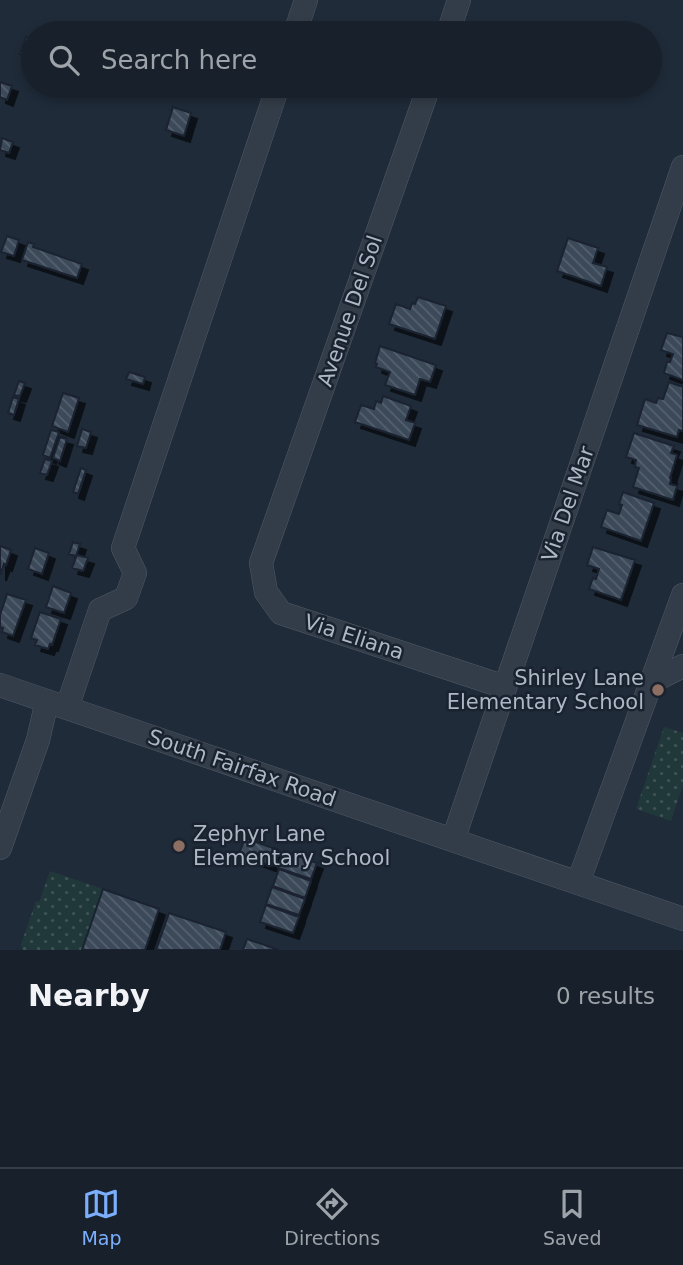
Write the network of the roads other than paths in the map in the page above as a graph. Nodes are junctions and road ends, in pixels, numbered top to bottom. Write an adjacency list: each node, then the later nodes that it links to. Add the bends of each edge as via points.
1 (306, 0): 3 (street)
2 (459, 0): 4 (street)
3 (299, 21)
4 (451, 21)
5 (274, 98): 14 (street, via 123,548 135,573 126,598 100,610)
6 (425, 98): 8 (street, Avenue Del Sol)
7 (683, 167): 13 (street, Via Del Mar)
8 (271, 537): 13 (street, Via Eliana, via 261,564 266,592 281,613)
9 (683, 595): 11 (street)
10 (683, 666): 11 (street)
11 (651, 682): 17 (street)
12 (0, 685): 14 (street, South Fairfax Road)
13 (505, 687): 15 (street, Via Del Mar)
14 (57, 704): 15 (street, South Fairfax Road); 16 (street, via 38,740)
15 (453, 840): 17 (street, South Fairfax Road)
16 (0, 848)
17 (578, 883): 18 (street, South Fairfax Road)
18 (683, 919)

